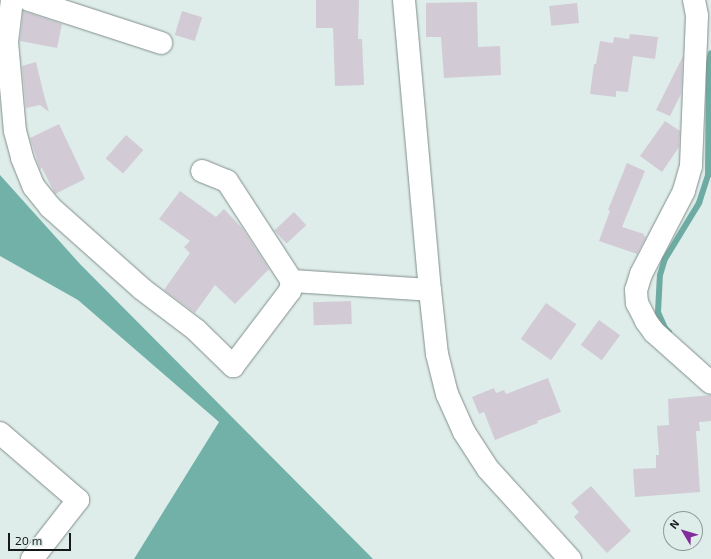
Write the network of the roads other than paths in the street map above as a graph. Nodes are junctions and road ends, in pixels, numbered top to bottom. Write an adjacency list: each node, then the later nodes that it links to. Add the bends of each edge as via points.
1 (12, 0): 7 (street, via 7,42 15,132 34,187 50,207 142,289 196,330 233,366 290,291)
2 (30, 0): 5 (street)
3 (404, 0): 8 (street)
4 (694, 0): 9 (street, via 697,16 691,166 684,191 641,274 636,290 638,303 654,332)
5 (161, 43)
6 (202, 171): 7 (street, via 227,181)
7 (292, 281): 8 (street)
8 (430, 290): 12 (street, via 442,374 447,394 464,432 488,468)
9 (711, 383)
10 (0, 433): 11 (street, via 78,500)
11 (32, 559)
12 (570, 559)

